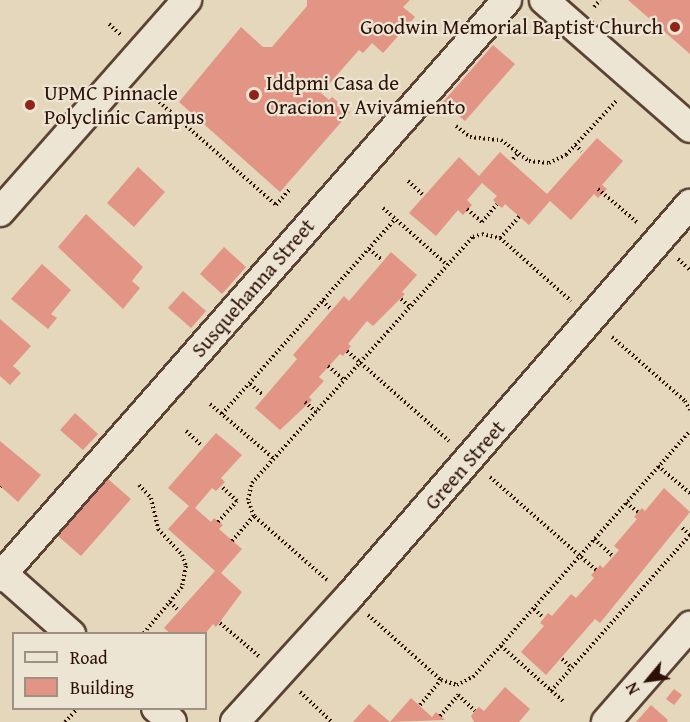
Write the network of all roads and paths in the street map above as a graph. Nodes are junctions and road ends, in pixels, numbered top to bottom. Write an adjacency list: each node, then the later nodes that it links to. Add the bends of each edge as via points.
1 (187, 0): 24 (street)
2 (507, 0): 79 (street, Susquehanna Street)
3 (543, 0): 11 (street)
4 (600, 0): 5 (path)
5 (593, 7)
6 (109, 24): 7 (path)
7 (122, 36)
8 (149, 93): 18 (path, via 276,205)
9 (618, 98): 12 (path)
10 (456, 126): 14 (path, via 470,137 501,140)
11 (690, 128)
12 (575, 145): 13 (path); 14 (path, via 562,158 549,163 536,163)
13 (582, 151)
14 (518, 153): 15 (path)
15 (513, 159)
16 (408, 181): 19 (path)
17 (598, 189): 28 (path)
18 (289, 190)
19 (423, 195)
20 (497, 204): 27 (path)
21 (690, 204): 109 (street, Green Street, via 356,590)
22 (383, 208): 26 (path)
23 (468, 209): 27 (path)
24 (0, 212)
25 (520, 216): 30 (path)
26 (395, 219): 31 (path); 34 (path)
27 (482, 222): 29 (path)
28 (642, 228)
29 (482, 234): 30 (path); 34 (path, via 466,241)
30 (500, 238): 38 (path)
31 (369, 249): 32 (path); 37 (path)
32 (381, 259)
33 (678, 259): 35 (path)
34 (446, 264): 39 (path)
35 (690, 270)
36 (401, 299): 39 (path)
37 (322, 302): 40 (path); 46 (path)
38 (574, 304)
39 (409, 306): 43 (path)
40 (330, 308)
41 (609, 334): 49 (path)
42 (347, 351): 43 (path)
43 (360, 363): 45 (path); 57 (path)
44 (328, 366): 45 (path)
45 (344, 380): 53 (path)
46 (250, 384): 47 (path); 54 (path)
47 (262, 394)
48 (690, 395): 49 (path)
49 (685, 401): 52 (path)
50 (305, 402): 53 (path)
51 (210, 404): 54 (path)
52 (690, 411)
53 (316, 412): 59 (path)
54 (222, 414): 59 (path)
55 (186, 431): 58 (path)
56 (690, 431): 60 (path)
57 (452, 443)
58 (202, 446)
59 (273, 458): 65 (path, via 252,483)
60 (658, 466): 64 (path); 67 (path)
61 (488, 475): 76 (path)
62 (139, 485): 83 (path, via 151,498 158,529 185,561 186,581)
63 (221, 486): 66 (path)
64 (690, 493)
65 (248, 500): 66 (path); 69 (path)
66 (237, 501): 70 (path)
67 (626, 503): 68 (path); 72 (path)
68 (638, 512)
69 (254, 516): 74 (path); 80 (path)
70 (218, 522)
71 (681, 526): 73 (path, via 690,535)
72 (594, 539): 76 (path); 77 (path)
73 (686, 540): 75 (path); 82 (path)
74 (232, 541)
75 (690, 544)
76 (580, 556): 78 (path); 85 (path)
77 (613, 556)
78 (596, 570)
79 (1, 574): 90 (street)
80 (330, 582)
81 (640, 582): 82 (path)
82 (645, 586): 95 (path)
83 (170, 602): 84 (path); 91 (path)
84 (177, 609)
85 (534, 609): 87 (path); 92 (path)
86 (367, 615): 96 (path)
87 (544, 618)
88 (220, 623): 93 (path)
89 (690, 626): 111 (street)
90 (70, 632)
91 (144, 632)
92 (501, 646): 97 (path, via 473,677); 99 (path)
93 (262, 659)
94 (562, 659): 95 (path)
95 (573, 668): 99 (path)
96 (441, 680): 97 (path); 102 (path)
97 (457, 685): 100 (path)
98 (298, 691): 110 (path)
99 (551, 691): 101 (path)
100 (458, 695): 105 (path); 106 (path)
101 (564, 702)
102 (420, 705)
103 (76, 710): 107 (path)
104 (158, 710): 108 (street)
105 (475, 711)
106 (440, 716)
107 (65, 722)
108 (172, 722)
109 (235, 722)
110 (332, 722)
111 (606, 722)

